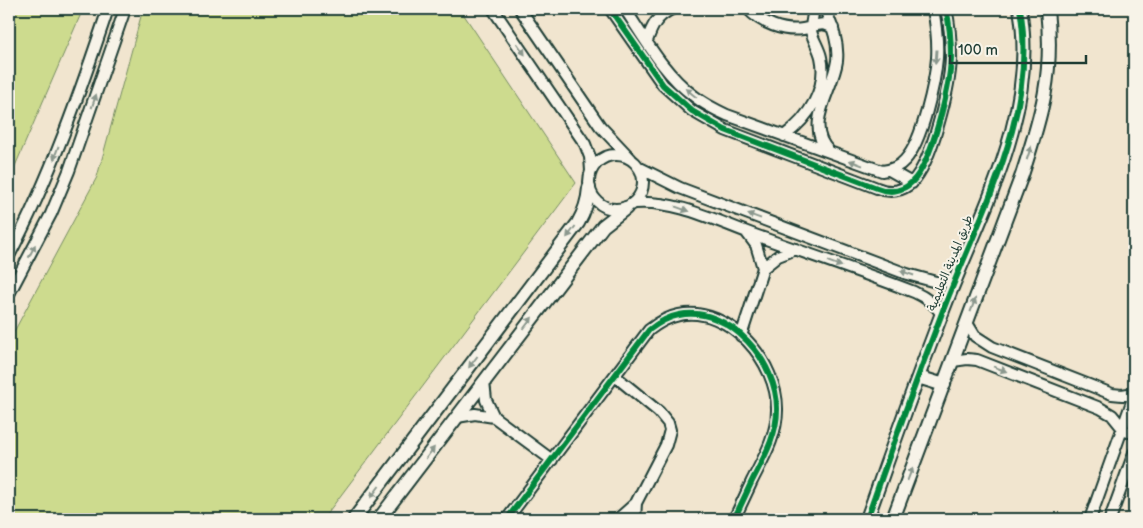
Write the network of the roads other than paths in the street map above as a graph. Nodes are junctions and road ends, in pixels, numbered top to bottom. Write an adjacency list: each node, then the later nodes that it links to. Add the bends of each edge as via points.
1 (108, 9): 34 (street, one-way to 34, via 49,172)
2 (124, 9): 37 (street, one-way to 2, via 69,171)
3 (493, 9): 28 (street, one-way to 28, via 585,144)
4 (520, 9): 26 (street, via 600,126)
5 (610, 9): 23 (street, via 663,85)
6 (625, 9): 19 (street)
7 (672, 9): 19 (street, via 657,19)
8 (748, 9): 16 (street, via 760,20)
9 (813, 9): 15 (street)
10 (825, 9): 17 (street)
11 (933, 9): 20 (street, one-way to 20, via 937,57)
12 (946, 9): 21 (street, via 951,59)
13 (1020, 9): 36 (street, طريق المدينة التعليمية, via 1024,58 1014,121 997,175)
14 (1047, 9): 39 (street, one-way to 14, via 1022,175 1044,101 1050,53)
15 (811, 26): 16 (street); 17 (street, via 824,24); 18 (street)
16 (792, 29): 18 (street)
17 (834, 31): 18 (street, via 822,41); 25 (street, via 838,50 836,69 818,124 822,143)
18 (814, 40): 24 (street, via 822,62 819,90 803,121)
19 (647, 41): 22 (street, one-way to 19, via 680,85)
20 (931, 92): 21 (street); 27 (street, via 909,155)
21 (946, 96): 29 (street, via 927,156)
22 (708, 106): 23 (street); 24 (street)
23 (703, 118): 29 (street, via 726,130 884,191 899,190)
24 (784, 136): 25 (street)
25 (832, 153): 27 (street, one-way to 25, via 870,168)
26 (634, 163): 28 (street, via 621,156 605,157); 31 (street, via 642,175 643,185 640,195); 36 (street, one-way to 26, via 936,282 907,274 680,188)
27 (889, 170): 29 (street)
28 (591, 171): 30 (street)
29 (912, 183)
30 (589, 188): 31 (street, via 593,197 607,209 617,210); 54 (street, one-way to 54, via 586,206 578,223)
31 (630, 205): 32 (street, one-way to 32, via 648,202 675,206); 44 (street, one-way to 31, via 602,226)
32 (747, 232): 33 (street); 35 (street, via 756,245)
33 (796, 250): 35 (street, via 778,256); 38 (street, one-way to 38, via 914,292)
34 (9, 256)
35 (763, 268): 40 (street)
36 (954, 281): 38 (street, طريق المدينة التعليمية)
37 (9, 294)
38 (942, 313): 43 (street, طريق المدينة التعليمية)
39 (967, 323): 41 (street); 46 (street, via 975,336 992,347 1112,394)
40 (741, 336): 42 (street, via 726,324 704,315 669,317 649,330); 59 (street, via 769,372 778,411 773,437)
41 (953, 361): 45 (street); 49 (street, one-way to 49, via 976,360 1100,408 1112,415)
42 (615, 376): 52 (street); 53 (street, via 659,412 670,430 666,445)
43 (918, 377): 45 (street); 60 (street, طريق المدينة التعليمية)
44 (484, 380): 47 (street); 48 (street, via 486,400)
45 (944, 385): 61 (street, one-way to 45)
46 (1134, 394): 49 (street)
47 (457, 417): 48 (street, via 475,414); 55 (street, one-way to 47)
48 (494, 417): 52 (street)
49 (1123, 429): 50 (street); 62 (street)
50 (1134, 433)
51 (1134, 452): 63 (street)
52 (552, 460): 56 (street)
53 (636, 503): 57 (street); 58 (street)
54 (354, 519)
55 (379, 519)
56 (507, 519)
57 (618, 519)
58 (635, 519)
59 (734, 519)
60 (866, 519)
61 (893, 519)
62 (1090, 519)
63 (1110, 519)

